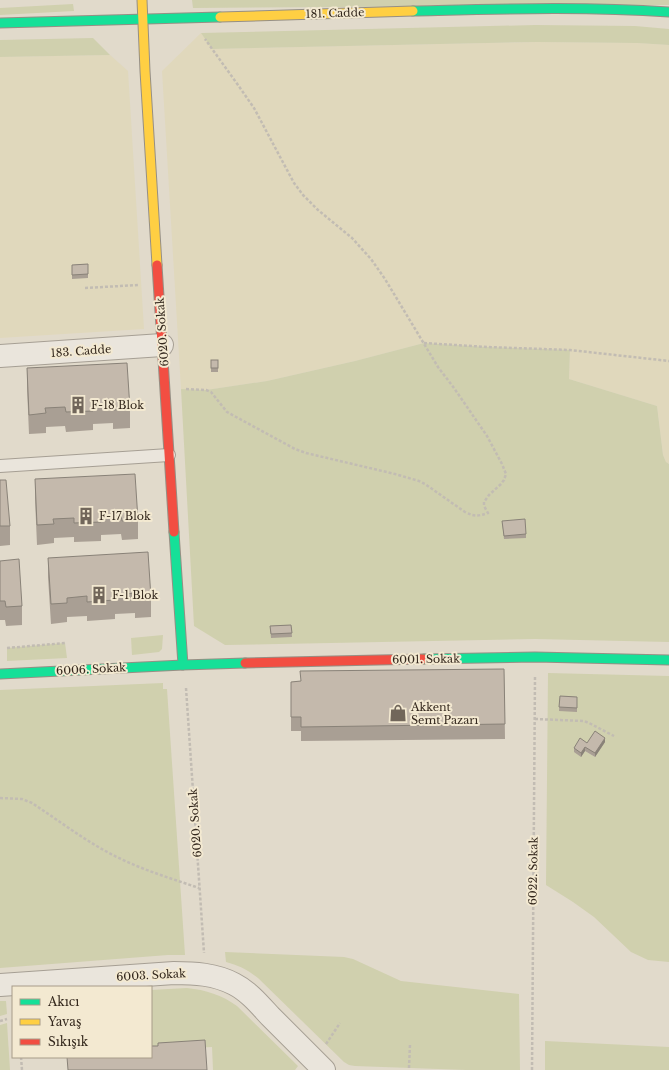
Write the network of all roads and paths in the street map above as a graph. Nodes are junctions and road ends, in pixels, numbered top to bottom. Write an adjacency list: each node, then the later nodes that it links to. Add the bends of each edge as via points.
1 (142, 0): 4 (street, 6020. Sokak)
2 (669, 12): 3 (street, 181. Cadde, via 537,8)
3 (189, 17): 4 (street, 181. Cadde); 8 (path, via 254,108 294,183 313,205 352,238 371,259)
4 (143, 19): 5 (street, 181. Cadde); 6 (street, 6020. Sokak)
5 (0, 23)
6 (159, 284): 7 (path); 9 (street, 6020. Sokak)
7 (85, 288)
8 (424, 343): 11 (path, via 570,350); 12 (path, via 438,368 488,436 506,474 501,484 484,502 488,513 478,516 465,512 419,481 295,449 233,416 211,392)
9 (162, 345): 10 (street, 183. Cadde); 13 (street, 6020. Sokak)
10 (0, 356)
11 (669, 361)
12 (181, 389)
13 (169, 455): 14 (lane); 18 (street, 6020. Sokak)
14 (0, 466)
15 (65, 643): 16 (path)
16 (7, 648)
17 (669, 660): 18 (street, 6001. Sokak, via 535,657)
18 (183, 665): 20 (street, 6006. Sokak)
19 (535, 673): 22 (path, 6022. Sokak)
20 (0, 674)
21 (186, 688): 25 (path, 6020. Sokak)
22 (535, 718): 23 (path, via 584,721); 36 (path, 6022. Sokak)
23 (614, 736)
24 (0, 798): 25 (path, via 22,799 32,803 120,859)
25 (200, 888): 26 (path, 6020. Sokak)
26 (205, 966): 27 (street, 6003. Sokak, via 187,973); 33 (street, via 250,995)
27 (0, 985)
28 (7, 1019): 29 (path)
29 (0, 1021)
30 (340, 1022): 33 (path)
31 (410, 1044): 34 (path)
32 (21, 1058): 35 (path)
33 (319, 1062)
34 (409, 1068)
35 (22, 1070)
36 (532, 1070)

